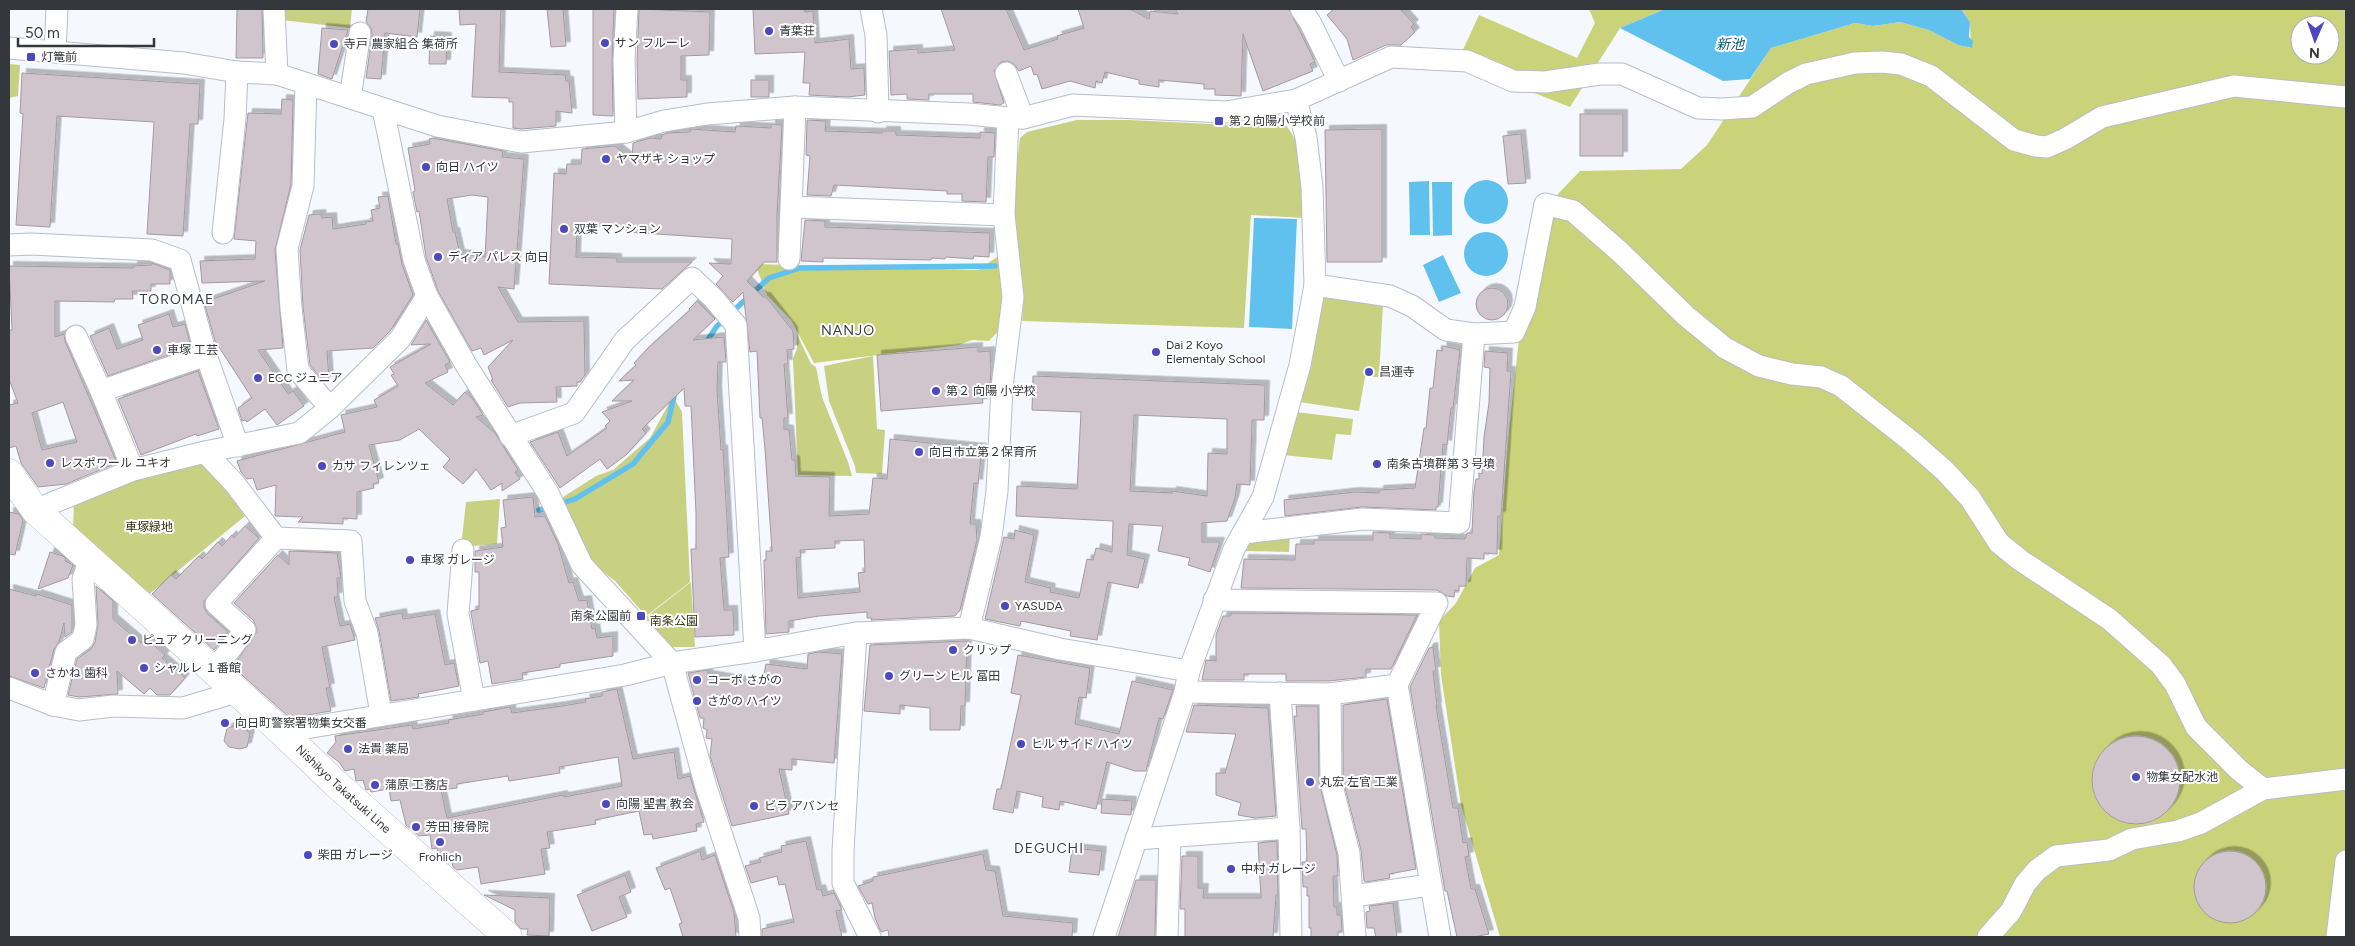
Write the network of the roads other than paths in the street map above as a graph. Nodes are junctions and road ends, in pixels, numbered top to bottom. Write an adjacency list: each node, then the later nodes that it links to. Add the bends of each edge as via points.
1 (57, 9): 8 (street)
2 (274, 9): 10 (street)
3 (627, 9): 21 (street, via 624,60)
4 (871, 9): 19 (street, via 876,35)
5 (1301, 9): 12 (street)
6 (360, 33): 15 (street)
7 (9, 48): 8 (street)
8 (55, 51): 9 (street, via 184,63)
9 (237, 72): 10 (street); 24 (street)
10 (277, 74): 13 (street)
11 (1006, 74): 20 (street)
12 (1339, 82): 14 (street, via 1391,57 1467,61 1513,82 1622,74 1698,108 1722,109 1752,107 1806,74 1855,63 1882,62 1901,64 1931,76 2014,140 2047,147 2102,117 2234,86); 16 (street)
13 (306, 84): 15 (street); 33 (street, via 304,186 287,249 291,308 298,370)
14 (2346, 97)
15 (350, 98): 18 (street)
16 (1296, 100): 20 (street, via 1226,112 1072,105); 27 (street, via 1306,137 1312,187)
17 (794, 107): 19 (street); 21 (street, via 707,114); 22 (street)
18 (383, 109): 21 (street, via 437,126 521,142); 28 (street, via 414,260)
19 (878, 112): 20 (street)
20 (1015, 118): 23 (street)
21 (626, 132)
22 (792, 207): 23 (street); 26 (street)
23 (1004, 215): 44 (street, via 1013,297 988,557)
24 (223, 232)
25 (9, 245): 31 (street, via 152,250 180,260)
26 (789, 259)
27 (1315, 285): 29 (street, via 1390,296 1412,306 1446,330); 39 (street, via 1300,364 1264,497)
28 (427, 296): 33 (street, via 400,339); 34 (street)
29 (1474, 334): 39 (street, via 1458,523 1363,519); 61 (street, via 1514,332 1525,307 1545,204 1573,211 1725,348 1759,366 1821,377 1841,386 1912,442 1970,498 1999,542 2020,560 2109,619 2160,665 2175,684 2196,727 2239,770)
30 (76, 336): 32 (street)
31 (206, 354): 32 (street); 35 (street)
32 (101, 391): 37 (street)
33 (330, 408): 35 (street, via 299,433)
34 (510, 436): 46 (street, via 574,413 625,340 692,278 736,325); 47 (street, via 548,493 582,565)
35 (238, 446): 36 (street)
36 (206, 452): 37 (street); 40 (street)
37 (133, 470): 38 (street)
38 (18, 491): 42 (main road, Nishikyo Takatsuki Line)
39 (1243, 532): 43 (street)
40 (276, 538): 48 (street, via 216,604 245,630); 58 (street, via 351,542 355,601 367,633)
41 (463, 550): 56 (street, via 458,614)
42 (90, 558): 48 (main road, Nishikyo Takatsuki Line); 57 (street, via 83,580 86,625 83,639 66,652)
43 (1214, 600): 49 (street); 50 (street, via 1437,603)
44 (968, 628): 45 (street); 49 (street, via 1060,649)
45 (856, 632): 46 (street); 70 (street, via 842,851 843,883)
46 (755, 651): 47 (street)
47 (672, 662): 56 (street, via 625,675); 69 (street, via 706,787 750,918)
48 (213, 672): 52 (main road, Nishikyo Takatsuki Line)
49 (1189, 672): 53 (street)
50 (1397, 685): 55 (street); 66 (street)
51 (9, 688): 57 (street)
52 (236, 692): 57 (street, via 183,708 113,706 80,710); 59 (main road, Nishikyo Takatsuki Line)
53 (1185, 692): 54 (street); 64 (street)
54 (1280, 694): 55 (street); 62 (street)
55 (1330, 694): 67 (street, via 1332,782 1348,853)
56 (474, 700): 58 (street)
57 (53, 705)
58 (381, 714): 59 (street)
59 (282, 732): 68 (main road, Nishikyo Takatsuki Line)
60 (2346, 779): 61 (street)
61 (2263, 788): 76 (street, via 2208,819 2178,831 2132,839 2109,850 2056,856 2025,884 2011,911)
62 (1289, 828): 63 (street); 73 (street)
63 (1170, 837): 64 (street); 72 (street)
64 (1136, 839): 71 (street)
65 (2346, 862): 77 (street)
66 (1430, 885): 67 (street); 75 (street)
67 (1353, 896): 74 (street)
68 (508, 937)
69 (750, 937)
70 (870, 937)
71 (1104, 937)
72 (1167, 937)
73 (1291, 937)
74 (1355, 937)
75 (1440, 937)
76 (1988, 937)
77 (2337, 937)

